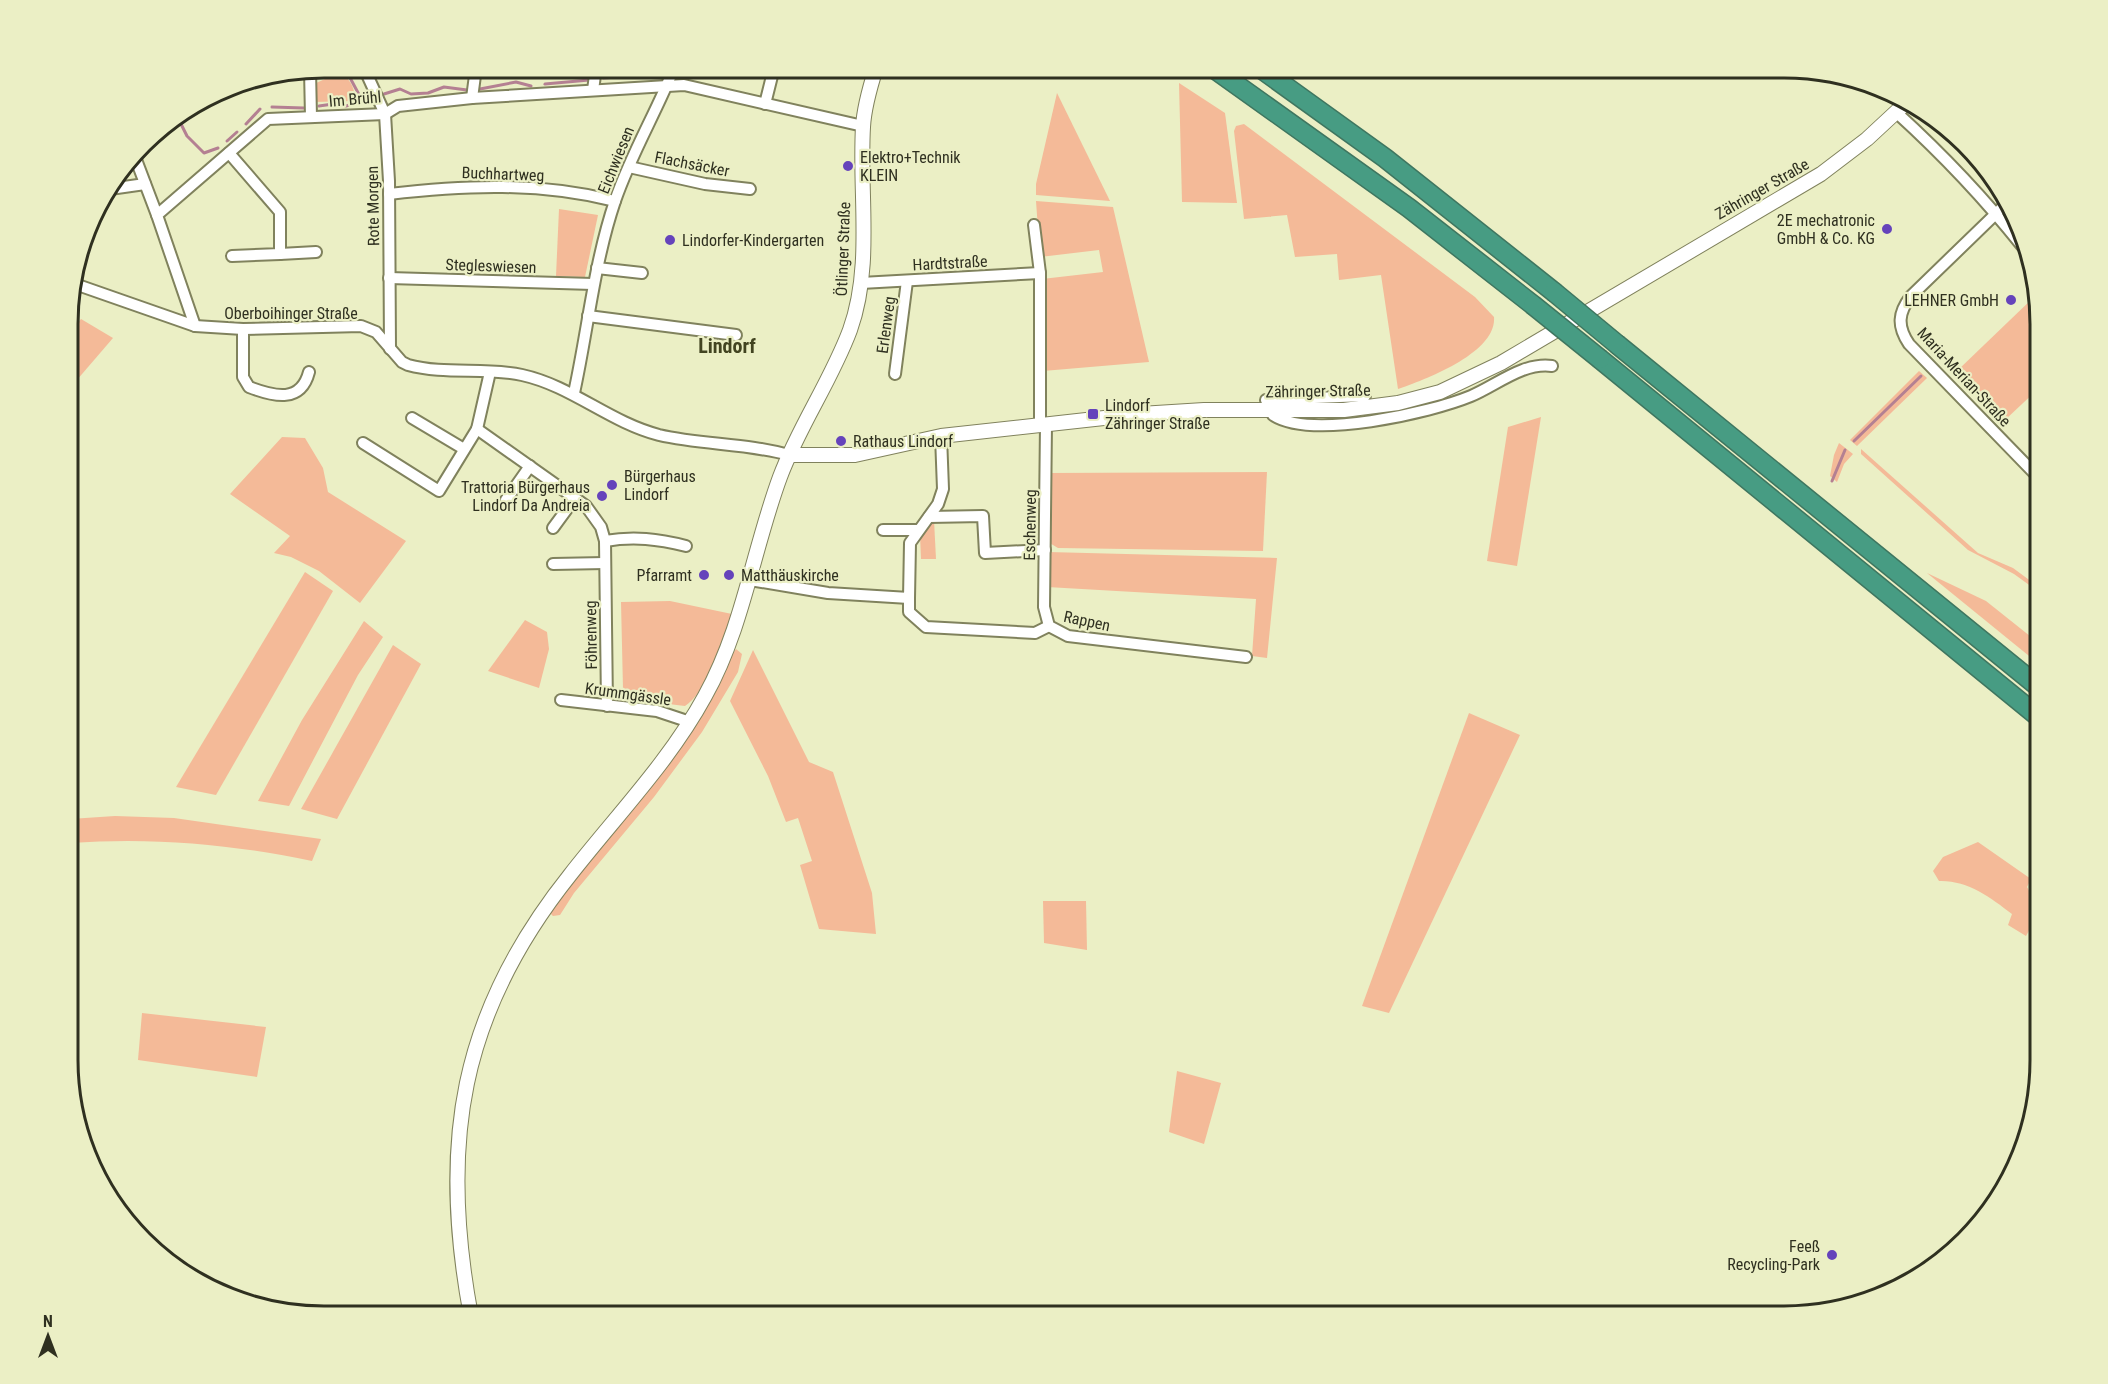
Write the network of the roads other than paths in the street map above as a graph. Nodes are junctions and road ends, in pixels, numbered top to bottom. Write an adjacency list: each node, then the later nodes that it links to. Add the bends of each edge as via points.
1 (369, 78): 16 (street, Rote Morgen)
2 (475, 78): 12 (street)
3 (595, 78): 11 (street)
4 (670, 78): 10 (street, Eichwiesen)
5 (772, 78): 13 (street)
6 (874, 78): 18 (street, Ötlinger Straße)
7 (1227, 78): 82 (highway, bridge, via 1409,208 1533,305)
8 (1274, 78): 79 (highway, bridge, via 1385,158 1554,292)
9 (310, 79): 17 (street, Im Brühl)
10 (667, 85): 11 (street, Im Brühl); 13 (street, Im Brühl, via 684,85); 21 (street, Eichwiesen)
11 (593, 90): 12 (street, Im Brühl)
12 (472, 99): 16 (street, Im Brühl, via 398,106)
13 (765, 104): 18 (street, Im Brühl)
14 (1901, 108): 15 (street, Zähringer Straße)
15 (1897, 112): 28 (street); 54 (street, Zähringer Straße, via 1821,174 1474,376 1440,392 1373,407)
16 (385, 114): 17 (street, Im Brühl); 25 (street, Rote Morgen)
17 (311, 117): 19 (street, Im Brühl, via 268,119)
18 (863, 126): 40 (street, Ötlinger Straße)
19 (229, 153): 29 (street, Im Brühl); 33 (street, via 279,212)
20 (138, 164): 22 (street)
21 (629, 167): 24 (street, Flachsäcker, via 705,184); 26 (street, Eichwiesen)
22 (145, 184): 23 (street); 29 (street)
23 (119, 188)
24 (750, 189)
25 (389, 194): 26 (street, Buchhartweg, via 474,185 554,190); 38 (street, Rote Morgen)
26 (615, 201): 35 (street, Eichwiesen)
27 (2001, 209): 28 (street, Maria-Merian-Straße)
28 (1996, 214): 31 (street); 63 (street, Maria-Merian-Straße, via 1911,296 1901,309 1899,320 1901,333 1909,344)
29 (157, 215): 44 (street)
30 (1034, 225): 37 (street)
31 (2013, 235)
32 (316, 252): 33 (street)
33 (280, 254): 34 (street)
34 (232, 256)
35 (597, 268): 36 (street); 41 (street, Eichwiesen)
36 (642, 273)
37 (1040, 273): 39 (street, Hardtstraße); 56 (street)
38 (388, 278): 41 (street, Stegleswiesen); 47 (street, Rote Morgen)
39 (907, 281): 40 (street, Hardtstraße); 51 (street, Erlenweg)
40 (861, 283): 61 (street, Ötlinger Straße, via 851,327)
41 (593, 284): 43 (street, Eichwiesen)
42 (81, 286): 44 (street, Oberboihinger Straße)
43 (588, 316): 46 (street); 52 (street, Eichwiesen)
44 (195, 326): 45 (street, Oberboihinger Straße)
45 (243, 329): 47 (street, Oberboihinger Straße, via 361,326 376,332); 49 (street, via 243,377 249,387 296,394 305,385)
46 (735, 335)
47 (390, 349): 50 (street, Oberboihinger Straße, via 402,362 417,368)
48 (1552, 366): 54 (street, via 1531,366 1455,402 1375,421 1290,423)
49 (309, 372)
50 (490, 372): 52 (street, Oberboihinger Straße, via 542,380); 57 (street)
51 (895, 374)
52 (574, 393): 61 (street, Oberboihinger Straße, via 614,418 660,435 752,446)
53 (1365, 396): 54 (street, via 1266,400)
54 (1268, 409): 56 (street, Zähringer Straße, via 1163,412)
55 (412, 418): 60 (street)
56 (1043, 424): 58 (street, Zähringer Straße); 72 (street, Eschenweg)
57 (477, 429): 60 (street); 62 (street, Föhrenweg)
58 (941, 436): 61 (street, Zähringer Straße, via 855,455); 66 (street, via 943,489)
59 (363, 443): 60 (street, via 439,491)
60 (464, 449)
61 (789, 455): 75 (street, Ötlinger Straße)
62 (530, 466): 64 (street, Föhrenweg); 65 (street)
63 (2030, 469)
64 (574, 498): 67 (street); 70 (street, Föhrenweg, via 594,515)
65 (506, 500)
66 (929, 517): 69 (street); 72 (street, via 983,516 985,553)
67 (553, 528)
68 (883, 530): 69 (street)
69 (918, 530): 76 (street, via 910,543)
70 (605, 542): 71 (street, via 655,538); 73 (street, Föhrenweg)
71 (686, 546)
72 (1045, 550): 77 (street, Eschenweg, via 1044,607)
73 (606, 563): 74 (street); 81 (street, Föhrenweg)
74 (553, 564)
75 (750, 580): 76 (street, via 828,593); 83 (street, Ötlinger Straße, via 716,675)
76 (909, 598): 77 (street, Rappen, via 909,612 926,627 1035,633)
77 (1049, 626): 78 (street, Rappen, via 1056,632 1077,637)
78 (1246, 657)
79 (2030, 680)
80 (561, 700): 81 (street, Krummgässle)
81 (607, 706): 83 (street, Krummgässle, via 657,711)
82 (2030, 710)
83 (690, 722): 84 (street, Ötlinger Straße, via 662,763 539,916 502,980 477,1043 461,1109 456,1162 457,1223)
84 (469, 1306)

